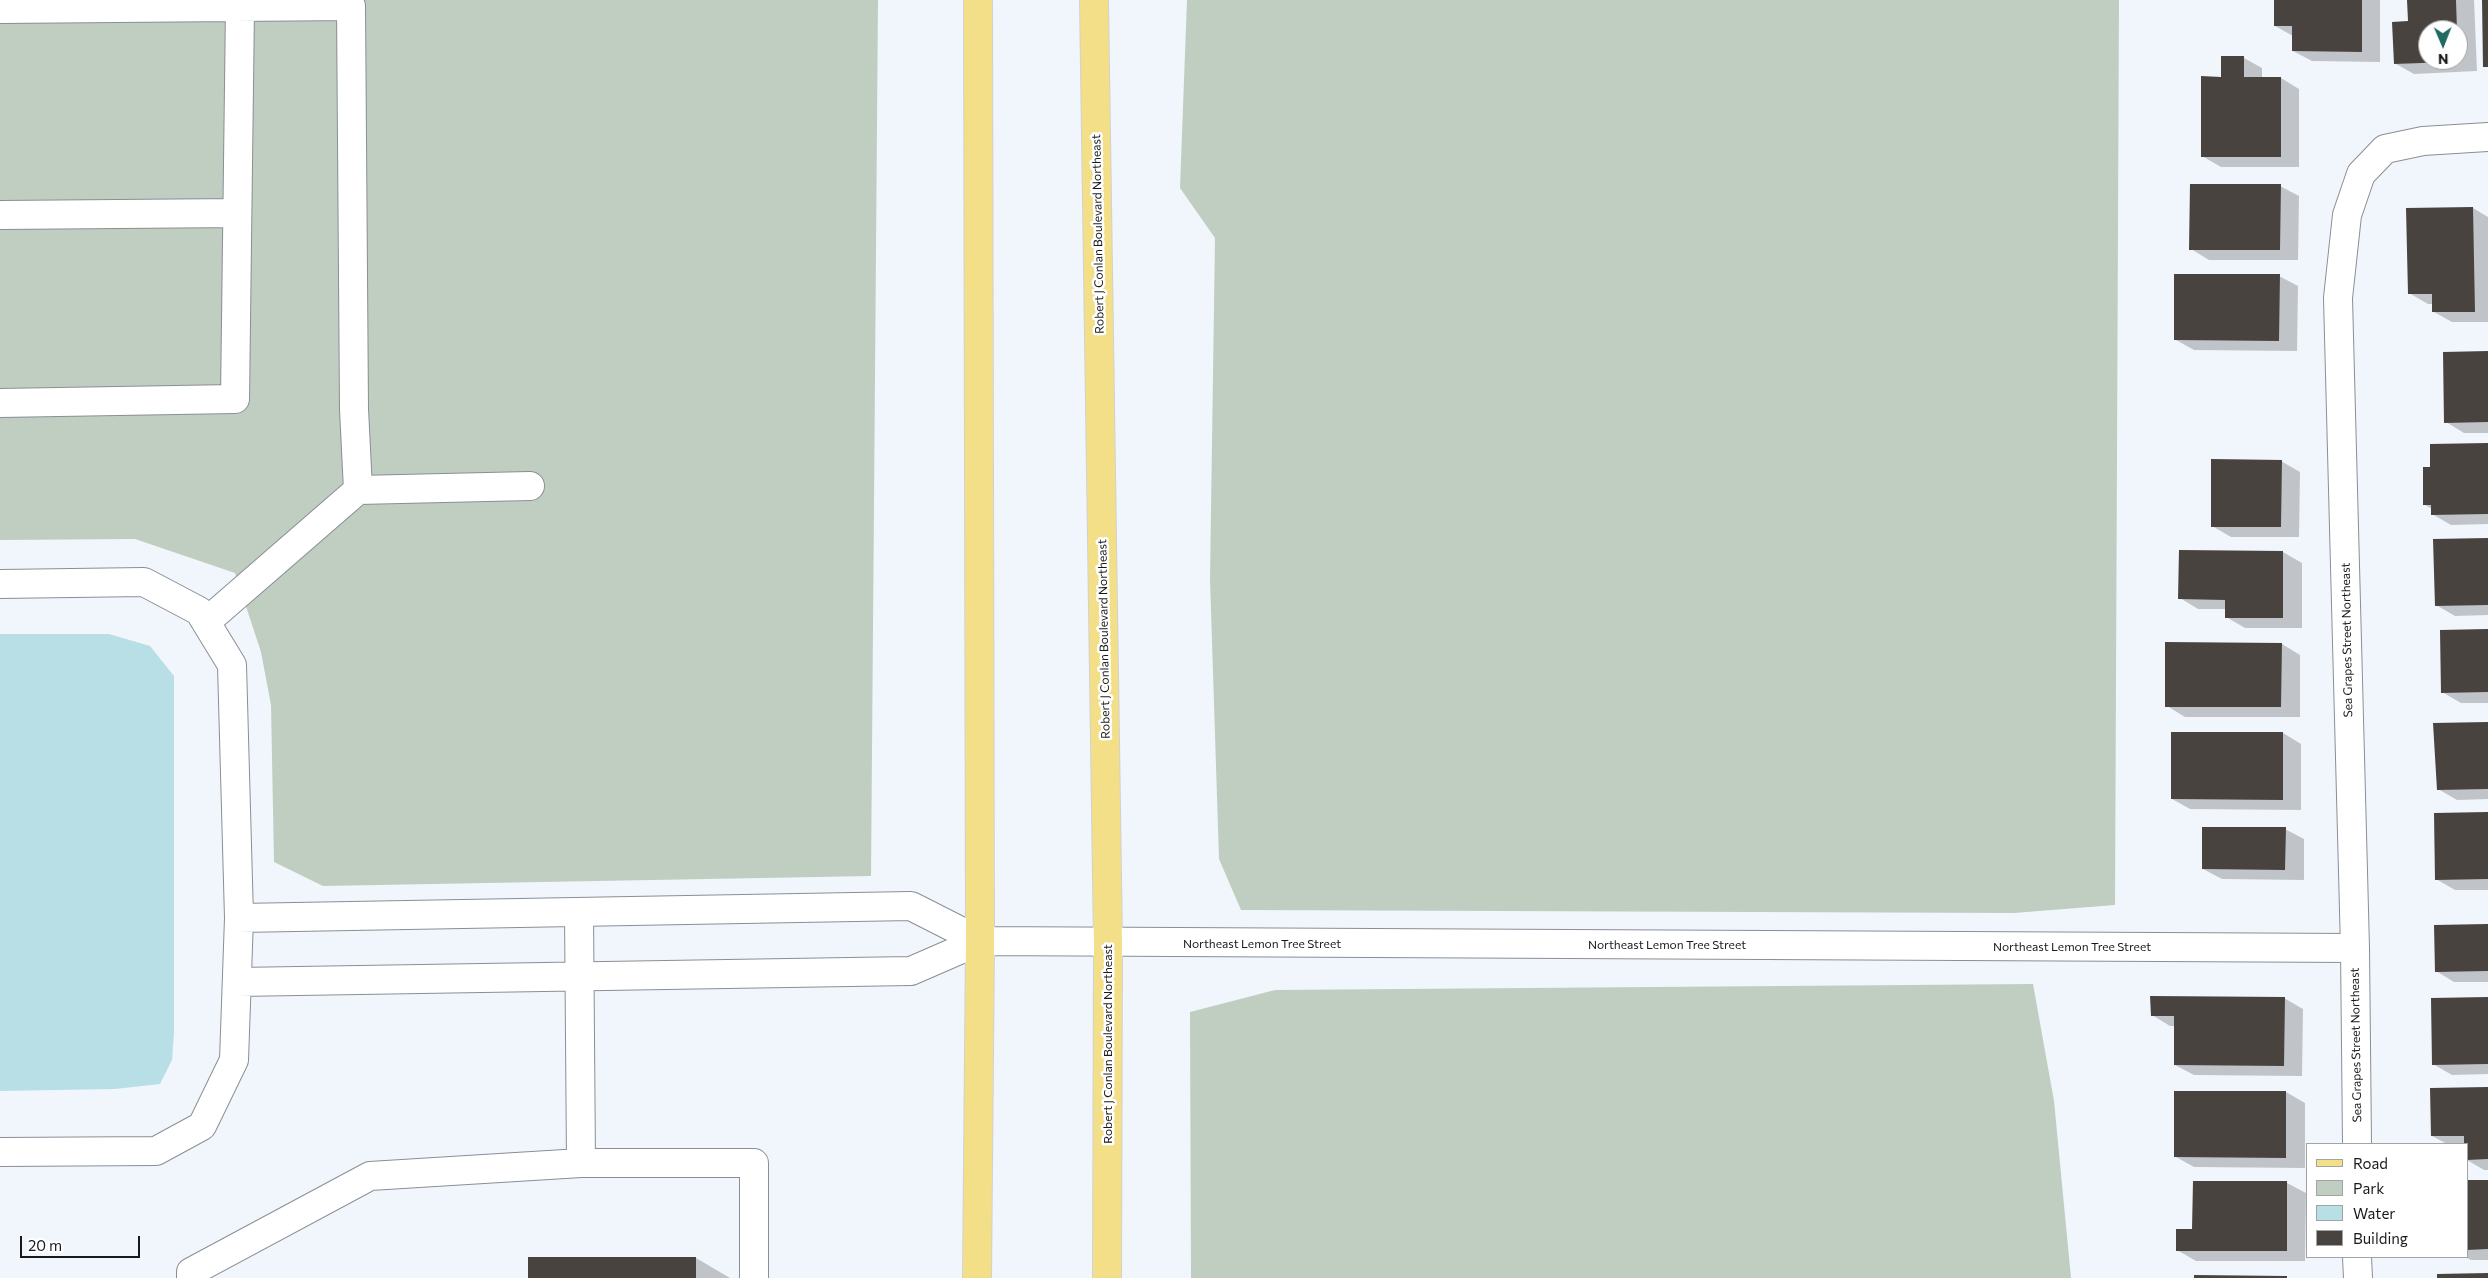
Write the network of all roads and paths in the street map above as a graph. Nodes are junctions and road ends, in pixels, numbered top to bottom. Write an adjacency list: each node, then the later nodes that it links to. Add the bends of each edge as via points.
1 (978, 0): 15 (main road)
2 (1094, 0): 16 (main road, Robert J Conlan Boulevard Northeast)
3 (240, 7): 4 (street); 6 (street); 10 (street, via 351,6 354,409)
4 (0, 9)
5 (2488, 137): 17 (street, Sea Grapes Street Northeast, via 2423,140 2385,148 2361,174 2347,214 2338,298)
6 (237, 213): 7 (street); 8 (street, via 235,399)
7 (0, 215)
8 (0, 403)
9 (530, 486): 10 (street)
10 (358, 490): 12 (street)
11 (0, 584): 12 (street, via 144,582 199,611)
12 (206, 622): 14 (street, via 232,665)
13 (579, 912): 14 (street); 15 (street, via 911,906); 18 (street)
14 (239, 918): 19 (street)
15 (980, 942): 16 (street, Northeast Lemon Tree Street); 18 (street, via 910,971); 26 (main road)
16 (1108, 943): 17 (street, Northeast Lemon Tree Street); 27 (main road, Robert J Conlan Boulevard Northeast)
17 (2355, 948): 20 (street, Sea Grapes Street Northeast)
18 (581, 976): 19 (street); 22 (street)
19 (237, 982): 21 (street, via 234,1060 202,1126 156,1151)
20 (2356, 1143)
21 (0, 1152)
22 (581, 1163): 24 (street, via 370,1176 191,1272); 25 (street, via 754,1163)
23 (2358, 1258): 28 (street)
24 (191, 1278)
25 (754, 1278)
26 (977, 1278)
27 (1107, 1278)
28 (2358, 1278)

